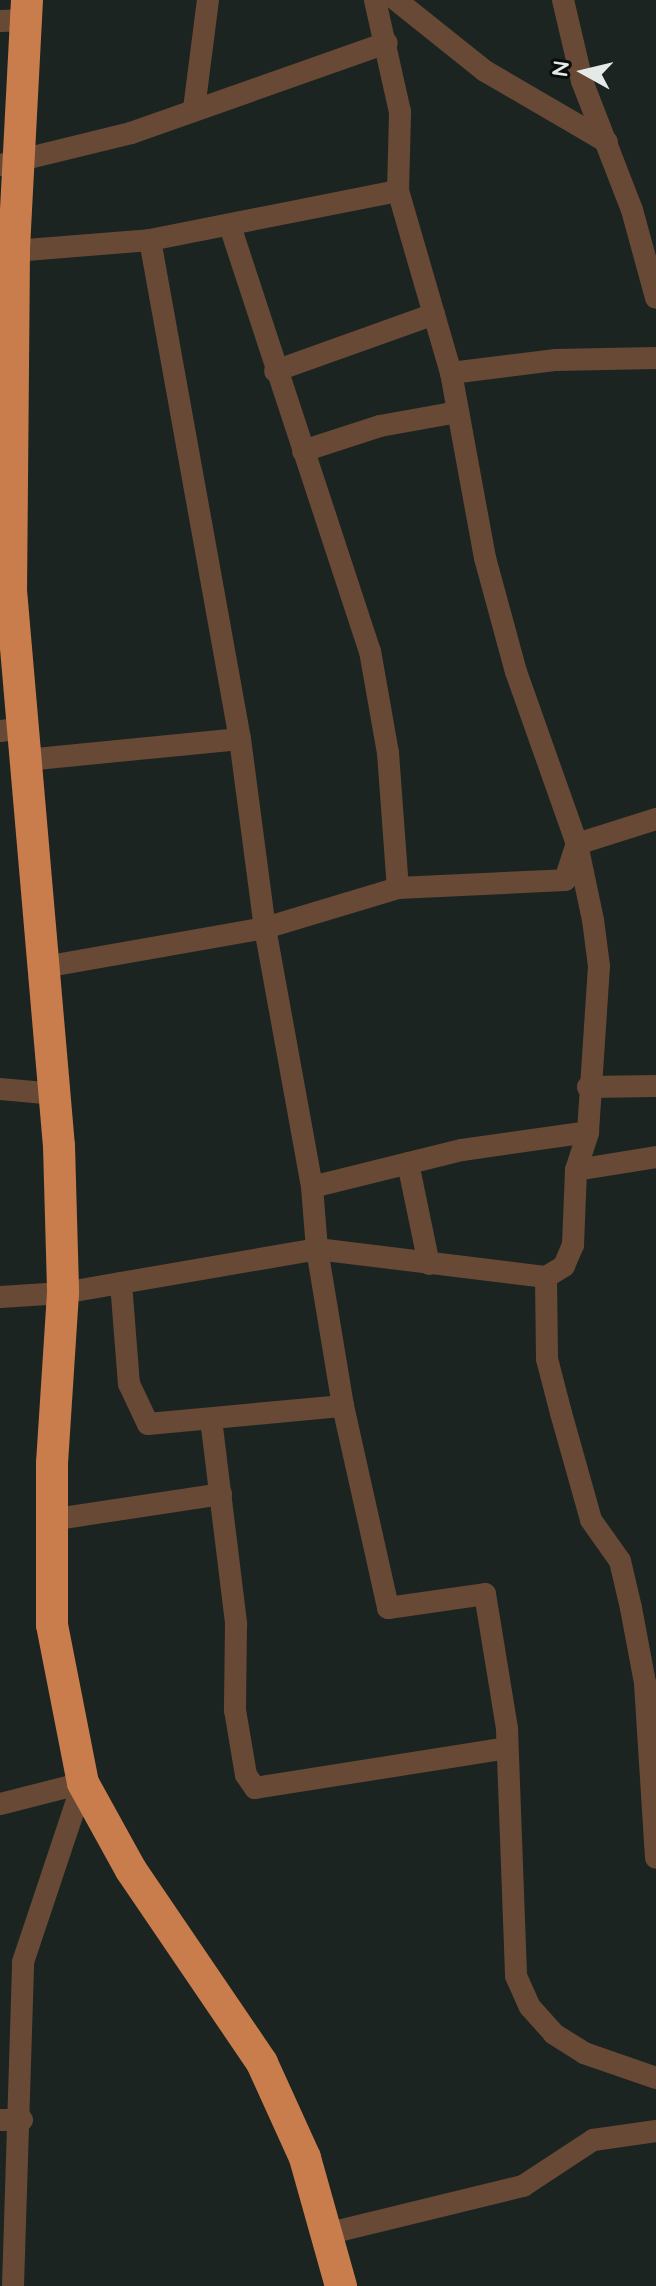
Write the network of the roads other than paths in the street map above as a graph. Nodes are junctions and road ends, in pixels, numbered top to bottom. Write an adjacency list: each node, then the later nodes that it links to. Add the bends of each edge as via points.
1 (208, 0): 7 (street)
2 (375, 0): 6 (street)
3 (396, 0): 8 (street, via 485,71)
4 (563, 0): 8 (street, via 582,81)
5 (18, 14): 9 (highway)
6 (387, 43): 7 (street); 10 (street, via 400,112)
7 (194, 109): 9 (street, via 131,133)
8 (608, 143): 14 (street)
9 (9, 163): 13 (highway)
10 (398, 191): 11 (street); 16 (street)
11 (230, 226): 12 (street); 18 (street)
12 (150, 240): 13 (street); 23 (street)
13 (14, 251): 22 (highway)
14 (652, 272): 15 (street)
15 (656, 298)
16 (434, 314): 18 (street); 19 (street)
17 (656, 358): 19 (street, via 556,360)
18 (275, 371): 21 (street)
19 (451, 373): 20 (street)
20 (458, 412): 21 (street, via 380,426); 26 (street, via 485,558 516,672)
21 (303, 451): 27 (street, via 370,651 388,753)
22 (11, 730): 24 (highway)
23 (240, 739): 24 (street); 28 (street)
24 (26, 760): 29 (highway)
25 (656, 819): 26 (street)
26 (577, 844): 27 (street, via 565,880); 31 (street, via 599,966)
27 (398, 888): 28 (street)
28 (265, 928): 29 (street); 38 (street)
29 (44, 967): 33 (highway)
30 (656, 1086): 31 (street)
31 (588, 1087): 34 (street)
32 (0, 1089): 33 (street)
33 (56, 1094): 43 (highway)
34 (588, 1132): 36 (street); 37 (street)
35 (656, 1157): 37 (street)
36 (408, 1163): 38 (street); 40 (street)
37 (576, 1170): 41 (street, via 573,1245 564,1266)
38 (312, 1187): 39 (street)
39 (317, 1249): 40 (street); 42 (street); 45 (street)
40 (429, 1264): 41 (street)
41 (546, 1277): 51 (street, via 547,1359 591,1520 620,1561 631,1608 645,1683)
42 (121, 1283): 43 (street); 46 (street, via 129,1384 138,1412 148,1424)
43 (63, 1293): 44 (street); 48 (highway)
44 (0, 1297)
45 (343, 1406): 46 (street); 49 (street, via 388,1608 485,1594)
46 (211, 1419): 47 (street)
47 (221, 1494): 48 (street); 49 (street, via 236,1624 235,1710 246,1775 255,1788)
48 (50, 1520): 50 (highway, via 52,1625)
49 (507, 1748): 54 (street, via 511,1943 522,1992 541,2021 568,2045)
50 (83, 1783): 52 (street); 55 (street, via 23,1962); 57 (highway, via 131,1870 262,2063 305,2158)
51 (652, 1800): 53 (street)
52 (0, 1804)
53 (656, 1858)
54 (656, 2078)
55 (11, 2120): 58 (street)
56 (656, 2131): 57 (street, via 593,2140 523,2186)
57 (326, 2234): 59 (highway)
58 (13, 2286)
59 (341, 2286)

